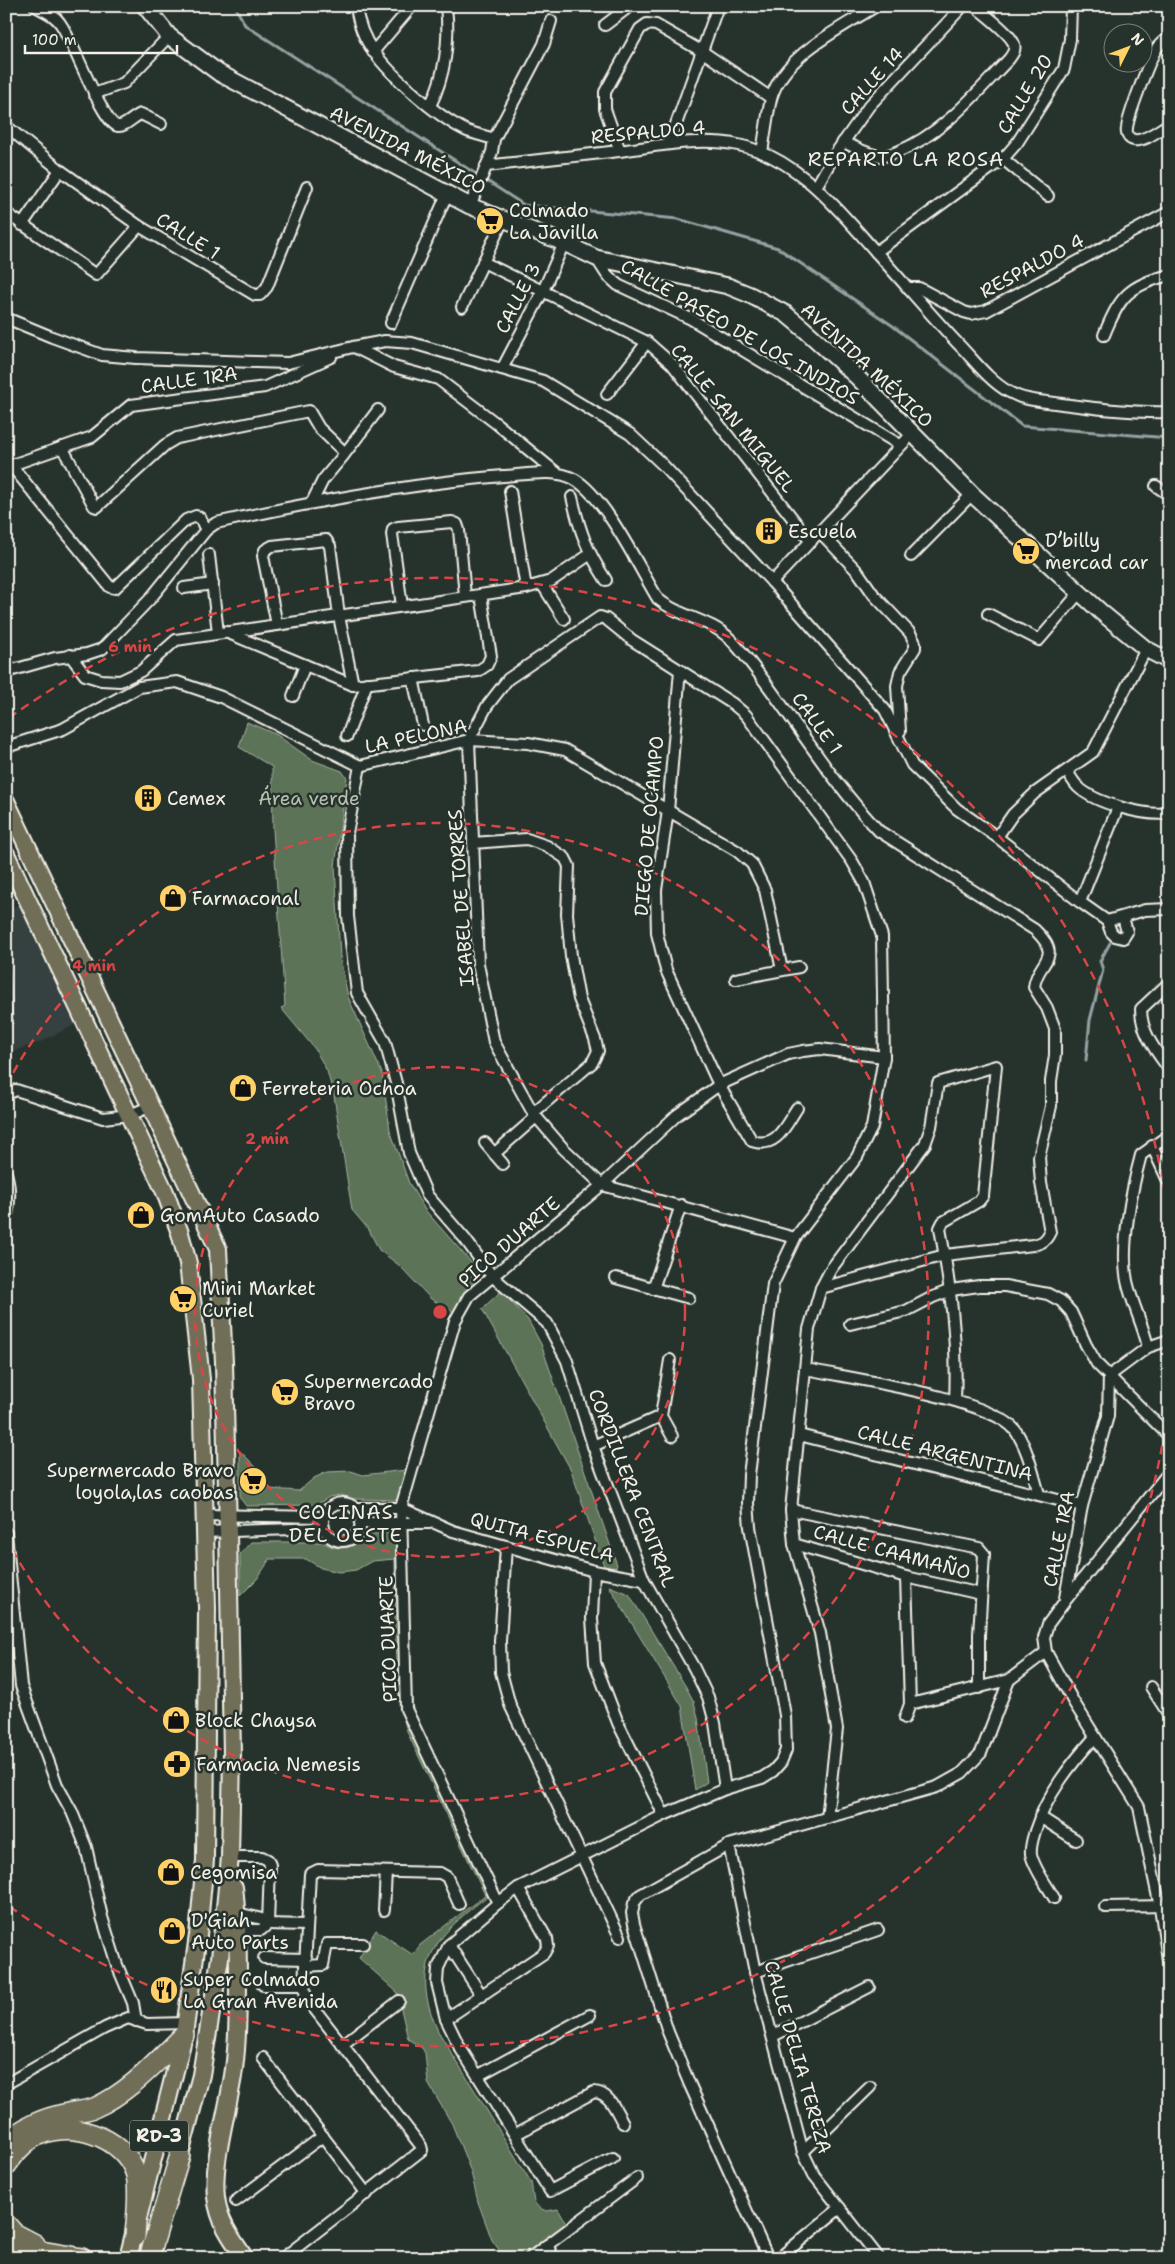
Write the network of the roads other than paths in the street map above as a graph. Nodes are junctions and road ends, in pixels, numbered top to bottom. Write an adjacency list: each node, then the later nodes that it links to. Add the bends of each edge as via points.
1 (34, 6): 18 (street, via 60,22)
2 (145, 6): 14 (street, AVENIDA MÉXICO)
3 (356, 6): 16 (street, via 357,18)
4 (412, 6): 16 (street)
5 (446, 6): 20 (street, via 446,53 439,88)
6 (630, 6): 13 (street)
7 (718, 6): 17 (street)
8 (963, 6): 25 (street, CALLE 14, via 869,106)
9 (976, 6): 25 (street, via 1010,37 1014,45 1014,52 1003,66 948,120 907,148 884,156 872,155)
10 (1070, 6): 29 (street, CALLE 20, via 1070,39 1064,69 1017,143)
11 (871, 8): 19 (street, via 799,56 784,72)
12 (551, 21): 24 (street, via 544,44)
13 (605, 25)
14 (169, 36): 18 (street, via 124,83); 34 (street, AVENIDA MÉXICO, via 242,87)
15 (1169, 38): 22 (street, via 1153,56 1127,128 1130,138 1140,139)
16 (373, 52): 20 (street)
17 (703, 52): 19 (street); 26 (street); 27 (street, via 656,25 647,24 640,29 605,92 605,109)
18 (94, 94): 21 (street, via 116,126 142,114)
19 (771, 98): 28 (street)
20 (430, 106): 24 (street, via 465,130)
21 (161, 124)
22 (1169, 124)
23 (6, 126): 31 (street, CALLE 1)
24 (494, 139): 30 (street)
25 (843, 142): 33 (street, CALLE 14)
26 (669, 144): 27 (street, RESPALDO 4); 28 (street, RESPALDO 4, via 710,142)
27 (620, 151): 30 (street, RESPALDO 4)
28 (762, 152): 33 (street, RESPALDO 4)
29 (1003, 159): 35 (street); 43 (street, CALLE 20)
30 (486, 166): 36 (street)
31 (60, 170): 40 (street); 41 (street, CALLE 1)
32 (307, 186): 41 (street, CALLE 1, via 267,287 260,295 248,293)
33 (816, 187): 43 (street, RESPALDO 4)
34 (447, 194): 36 (street, AVENIDA MÉXICO); 51 (street)
35 (1048, 196)
36 (470, 206): 39 (street, AVENIDA MÉXICO)
37 (1169, 212): 47 (street, RESPALDO 4, via 986,311 964,312 919,288)
38 (6, 213): 40 (street)
39 (503, 220): 42 (street, AVENIDA MÉXICO); 45 (street)
40 (22, 225): 41 (street, via 93,275 98,274)
41 (139, 226)
42 (564, 243): 44 (street, AVENIDA MÉXICO); 48 (street, CALLE 3)
43 (876, 252): 47 (street, RESPALDO 4)
44 (596, 258): 59 (street, AVENIDA MÉXICO, via 728,286 768,304 804,329 858,378); 60 (street, CALLE PASEO DE LOS INDIOS, via 607,276 618,285 691,319)
45 (483, 262): 48 (street, CALLE SAN MIGUEL); 49 (street)
46 (1169, 275): 52 (street, via 1140,284 1128,293 1114,312)
47 (908, 288): 58 (street, RESPALDO 4, via 997,384 1022,398)
48 (542, 292): 53 (street, CALLE SAN MIGUEL); 55 (street, CALLE 3)
49 (462, 307)
50 (6, 318): 54 (street, via 102,355 136,358 288,363)
51 (392, 323)
52 (1104, 335)
53 (647, 342): 56 (street); 73 (street, CALLE SAN MIGUEL, via 672,364)
54 (354, 347): 55 (street, via 385,341 412,343); 61 (street, CALLE 1RA, via 265,387 131,405 92,437); 64 (street, via 394,367 438,379)
55 (502, 369): 78 (street, via 543,381 630,434)
56 (607, 394)
57 (378, 410): 62 (street)
58 (1169, 412)
59 (912, 434): 60 (street); 67 (street, AVENIDA MÉXICO)
60 (900, 445): 72 (street)
61 (62, 447): 62 (street, via 97,507 165,445 177,438 309,411 319,428 343,451); 63 (street, CALLE 1RA)
62 (343, 456): 70 (street, via 323,480)
63 (9, 466): 71 (street, via 110,587 115,588 186,520 196,516)
64 (558, 474): 70 (street, via 443,481); 144 (street, CALLE 1, via 574,479 595,496 658,599 670,609 714,627 729,638 858,809 879,831 1046,940 1050,950 1048,960 1035,978 1034,987 1048,1008 1055,1029 1051,1106 1039,1157 1050,1232 1043,1242 1033,1245)
65 (1156, 486): 68 (street)
66 (510, 491): 82 (street)
67 (972, 494): 76 (street); 83 (street, AVENIDA MÉXICO)
68 (1169, 495)
69 (572, 497): 75 (street)
70 (312, 502): 71 (street, via 216,523)
71 (206, 530): 93 (street, via 150,599 102,649)
72 (821, 533): 73 (street); 104 (street, via 858,572 915,643 900,672 897,686)
73 (811, 542): 78 (street)
74 (209, 555): 79 (street)
75 (589, 555): 77 (street); 80 (street)
76 (911, 556)
77 (606, 580)
78 (772, 582): 104 (street, via 885,710)
79 (213, 584): 81 (street); 91 (street)
80 (542, 584): 82 (street); 89 (street)
81 (184, 588)
82 (526, 588): 84 (street)
83 (1080, 592): 87 (street, via 1040,640); 92 (street, AVENIDA MÉXICO)
84 (481, 594): 85 (street); 98 (street, via 491,656 487,665 478,671)
85 (465, 596): 86 (street); 86 (street, via 457,524 398,527 392,534)
86 (402, 606): 88 (street)
87 (988, 614)
88 (339, 616): 90 (street); 90 (street, via 330,546 326,540 272,546 265,550 263,556); 100 (street)
89 (564, 619)
90 (277, 625): 91 (street)
91 (222, 633): 93 (street, via 176,640 141,671 120,681 85,675); 95 (street)
92 (1146, 649): 94 (street, AVENIDA MÉXICO); 108 (street, via 1093,752)
93 (70, 655): 97 (street)
94 (1169, 661)
95 (305, 665): 100 (street); 101 (street)
96 (680, 670): 105 (street, via 600,617 508,679 487,706); 111 (street, DIEGO DE OCAMPO); 125 (street, via 746,715 864,882 882,936)
97 (6, 672)
98 (413, 678): 99 (street); 102 (street)
99 (367, 683): 100 (street); 103 (street)
100 (353, 685)
101 (293, 696)
102 (423, 725)
103 (347, 736)
104 (900, 738): 114 (street, via 912,765 957,809)
105 (469, 740): 107 (street, LA PELONA); 111 (street, LA PELONA, via 528,742 565,750); 115 (street, ISABEL DE TORRES)
106 (6, 747): 107 (street, LA PELONA, via 63,729 139,687 178,682 222,697)
107 (360, 766): 145 (street, CORDILLERA CENTRAL, via 347,833 348,916 357,993 385,1042 409,1153 428,1195)
108 (1067, 771): 110 (street, via 1077,787); 114 (street, via 1035,793 1013,814)
109 (6, 801): 113 (main road, RD-3)
110 (1118, 807): 112 (street); 117 (street)
111 (668, 811): 122 (street, LA PELONA, via 737,851 752,864 765,890); 127 (street, DIEGO DE OCAMPO, via 656,890 657,933 666,970)
112 (1169, 813)
113 (10, 819): 129 (main road, RD-3)
114 (997, 836): 117 (street)
115 (473, 843): 132 (street, ISABEL DE TORRES, via 478,964 494,1042); 132 (street, via 527,839 547,846 565,858 569,866 567,914 571,956 579,999 598,1051 592,1063)
116 (6, 854): 131 (main road, RD-3)
117 (1080, 902): 120 (street)
118 (1169, 909): 119 (street, via 1145,910)
119 (1123, 917): 120 (street); 120 (street, via 1128,932 1123,938 1111,932)
120 (1107, 921)
121 (799, 967): 122 (street)
122 (782, 970): 123 (street)
123 (736, 979)
124 (1169, 983): 126 (street, via 1141,1009 1149,1041)
125 (884, 1057): 127 (street, PICO DUARTE, via 820,1049 803,1051 788,1054); 143 (street, via 872,1127 857,1157)
126 (1168, 1067)
127 (719, 1085): 130 (street, DIEGO DE OCAMPO, via 747,1134 752,1141 761,1144 771,1142 779,1135); 140 (street, PICO DUARTE, via 677,1115)
128 (6, 1094): 131 (street, via 16,1090 103,1118)
129 (151, 1106): 131 (street); 170 (main road, RD-3, via 218,1249)
130 (797, 1108)
131 (130, 1114): 169 (main road, RD-3, via 165,1192 188,1263 201,1379)
132 (535, 1115): 136 (street); 140 (street, ISABEL DE TORRES, via 563,1148)
133 (1168, 1136): 135 (street)
134 (485, 1143): 136 (street)
135 (1152, 1146): 139 (street); 153 (street, via 1141,1155 1132,1189 1126,1256 1127,1280)
136 (494, 1154): 137 (street)
137 (503, 1164)
138 (6, 1173): 142 (street, via 9,1205)
139 (1169, 1183)
140 (602, 1185): 141 (street, ISABEL DE TORRES); 145 (street, PICO DUARTE)
141 (680, 1205): 143 (street, ISABEL DE TORRES); 148 (street)
142 (6, 1219)
143 (795, 1238): 193 (street, via 773,1284 748,1502 759,1580 785,1715 786,1750 781,1762 762,1778)
144 (945, 1256): 147 (street); 147 (street, via 940,1225 983,1196 996,1066 938,1083 931,1127 924,1144); 149 (street)
145 (492, 1276): 162 (street, CORDILLERA CENTRAL, via 547,1323 567,1361); 167 (street, PICO DUARTE, via 469,1296 455,1320)
146 (616, 1278): 148 (street)
147 (820, 1288): 155 (street, via 809,1329)
148 (653, 1289): 150 (street)
149 (951, 1290): 151 (street, via 932,1296 906,1311); 156 (street, via 1005,1286 1054,1297 1071,1312 1086,1346); 157 (street, via 957,1371)
150 (689, 1298)
151 (850, 1324)
152 (1169, 1340): 153 (street)
153 (1148, 1347): 156 (street)
154 (670, 1360): 158 (street)
155 (806, 1369): 157 (street); 159 (street)
156 (1109, 1376): 161 (street); 165 (street, CALLE 1RA, via 1108,1416)
157 (955, 1400): 164 (street, via 1006,1421 1015,1430 1023,1444)
158 (661, 1416): 160 (street); 162 (street)
159 (799, 1435): 164 (street, CALLE ARGENTINA); 168 (street)
160 (672, 1436)
161 (1169, 1436)
162 (593, 1446): 182 (street, CORDILLERA CENTRAL)
163 (1169, 1472): 184 (street)
164 (1039, 1494): 165 (street, CALLE ARGENTINA)
165 (1082, 1506): 184 (street, CALLE 1RA)
166 (354, 1508): 167 (street); 171 (street, via 348,1504 336,1504 326,1511); 173 (street)
167 (402, 1508): 172 (street); 174 (street, PICO DUARTE)
168 (791, 1510): 178 (street); 183 (street, via 979,1548 984,1554)
169 (203, 1515): 170 (street); 175 (main road, RD-3)
170 (227, 1515): 171 (street); 176 (main road, RD-3)
171 (324, 1522): 173 (street, via 330,1537 335,1540 346,1540 356,1534); 176 (street)
172 (433, 1523): 174 (street); 179 (street, QUITA ESPUELA)
173 (360, 1524): 174 (street)
174 (402, 1524): 204 (street, PICO DUARTE, via 406,1708)
175 (204, 1532): 176 (street); 229 (main road, RD-3, via 207,1691 205,1860)
176 (228, 1532): 200 (main road, RD-3, via 232,1755)
177 (6, 1533): 228 (street, via 21,1686 57,1785 86,1847 102,1917 133,2003)
178 (794, 1544): 181 (street, CALLE CAAMAÑO); 196 (street, via 820,1634 838,1729)
179 (506, 1546): 180 (street, QUITA ESPUELA); 199 (street, via 500,1641 502,1672 510,1704)
180 (594, 1571): 182 (street, QUITA ESPUELA); 194 (street, via 592,1618 595,1663 618,1723)
181 (906, 1578): 183 (street, CALLE CAAMAÑO); 189 (street)
182 (644, 1580): 193 (street, CORDILLERA CENTRAL, via 708,1696)
183 (981, 1594): 188 (street)
184 (1065, 1601): 185 (street, CALLE 1RA, via 1045,1630)
185 (1046, 1652): 186 (street); 192 (street)
186 (1009, 1680): 188 (street); 196 (street, via 981,1753 962,1772 937,1787)
187 (1152, 1687): 190 (street)
188 (979, 1688): 189 (street)
189 (910, 1704): 191 (street)
190 (1169, 1715)
191 (906, 1718)
192 (1095, 1737): 195 (street, via 1061,1778); 206 (street, via 1139,1807)
193 (725, 1789): 194 (street)
194 (664, 1815): 199 (street)
195 (1040, 1817): 197 (street); 203 (street, via 1030,1852)
196 (827, 1818): 198 (street)
197 (1076, 1840)
198 (729, 1845): 220 (street, CALLE DELIA TEREZA); 261 (street, via 648,1889 634,1903 632,1913 668,2032)
199 (582, 1856): 202 (street); 214 (street)
200 (230, 1857): 209 (main road); 210 (street, via 262,1857 268,1860); 241 (main road, RD-3, via 220,1958 201,2076)
201 (386, 1872): 205 (street, via 444,1874); 208 (street); 211 (street, via 313,1871 310,1874)
202 (518, 1888): 204 (street); 224 (street, via 548,1946 544,1953)
203 (1054, 1898)
204 (498, 1903): 216 (street)
205 (459, 1904)
206 (1165, 1907): 207 (street); 219 (street)
207 (1105, 1908)
208 (384, 1910)
209 (237, 1913): 210 (street, via 262,1919); 212 (main road)
210 (268, 1924): 211 (street); 212 (street, via 261,1930)
211 (306, 1925): 218 (street)
212 (238, 1930): 257 (main road, via 238,2017 234,2068 216,2173 216,2196 227,2233)
213 (878, 1930): 220 (street)
214 (620, 1937)
215 (363, 1944): 218 (street, via 327,1944 323,1965)
216 (449, 1945): 224 (street); 227 (street, via 438,1968 437,1983)
217 (264, 1958): 218 (street)
218 (305, 1962): 222 (street)
219 (1169, 1966)
220 (755, 1972): 230 (street, CALLE DELIA TEREZA)
221 (263, 1985): 222 (street)
222 (304, 1985): 231 (street, via 306,1998)
223 (869, 1987): 230 (street)
224 (482, 1996): 227 (street)
225 (399, 2001): 231 (street)
226 (590, 2015): 233 (street)
227 (446, 2019): 233 (street, via 459,2046)
228 (136, 2022): 229 (street); 234 (street, via 128,2018 105,2028)
229 (185, 2029): 239 (highway, via 144,2073 113,2098 93,2108 39,2120); 249 (main road, RD-3)
230 (773, 2036): 240 (street, CALLE DELIA TEREZA)
231 (342, 2045): 245 (street, via 422,2150)
232 (263, 2058): 238 (street)
233 (479, 2075): 237 (street)
234 (6, 2084)
235 (870, 2086): 240 (street)
236 (623, 2123): 237 (street, via 610,2100 594,2092)
237 (516, 2134): 242 (street, via 550,2191)
238 (323, 2136): 245 (street); 246 (street)
239 (6, 2142)
240 (803, 2152): 247 (street, CALLE DELIA TEREZA, via 814,2174)
241 (180, 2156): 255 (highway, RD-3); 256 (highway)
242 (613, 2158)
243 (6, 2166): 249 (highway, via 33,2138 53,2130 73,2129 108,2141 125,2155 136,2174)
244 (637, 2178): 250 (street)
245 (367, 2194): 258 (street)
246 (236, 2201)
247 (840, 2208): 262 (street); 263 (street, CALLE DELIA TEREZA)
248 (6, 2224): 252 (highway, via 14,2233)
249 (135, 2237): 254 (main road, RD-3)
250 (547, 2244): 259 (street); 260 (street)
251 (6, 2245): 252 (highway)
252 (52, 2253): 253 (highway)
253 (82, 2258)
254 (128, 2258)
255 (149, 2258)
256 (157, 2258)
257 (245, 2258)
258 (283, 2258)
259 (530, 2258)
260 (554, 2258)
261 (768, 2258)
262 (779, 2258)
263 (879, 2258)

